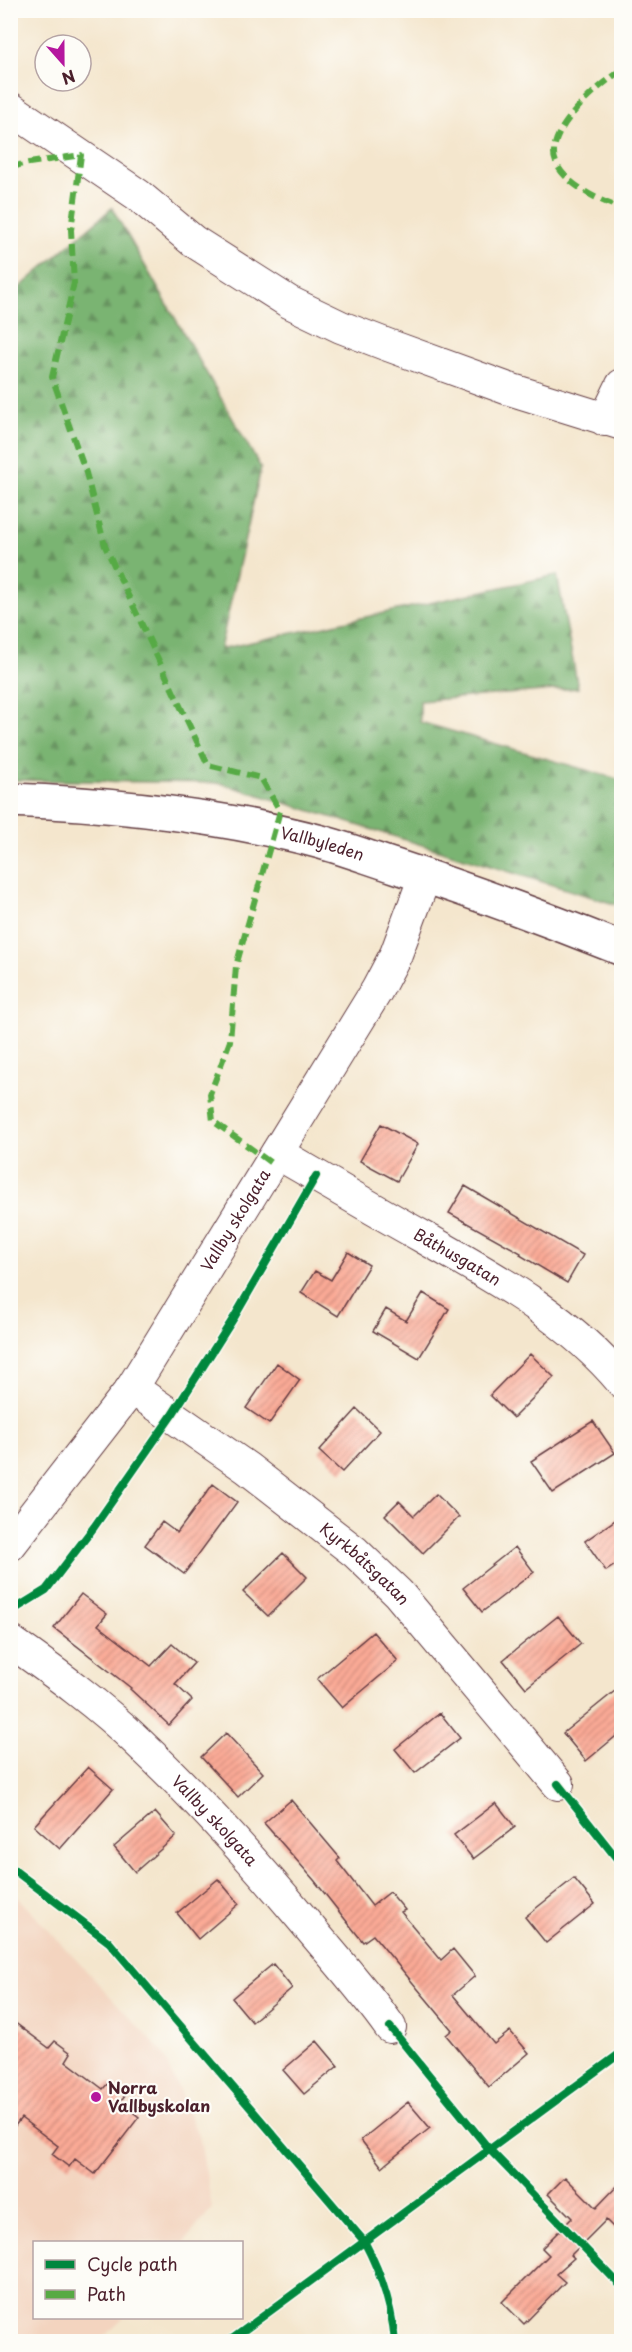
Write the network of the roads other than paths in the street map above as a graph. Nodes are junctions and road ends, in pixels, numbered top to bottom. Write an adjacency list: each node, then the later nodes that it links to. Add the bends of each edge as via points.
1 (10, 108): 3 (street, via 138,195 193,241 289,302 385,345)
2 (621, 385): 3 (street)
3 (613, 422)
4 (10, 800): 5 (main road, Vallbyleden, via 72,802 243,825 322,842)
5 (425, 876): 6 (main road, Vallbyleden); 7 (street, Vallby skolgata, via 378,990)
6 (621, 949)
7 (277, 1153): 8 (street, Båthusgatan, via 545,1310); 9 (street, Vallby skolgata)
8 (621, 1382)
9 (132, 1388): 10 (street, Vallby skolgata); 12 (street, Kyrkbåtsgatan, via 247,1468 355,1552 398,1593)
10 (10, 1545)
11 (10, 1641): 13 (street, Vallby skolgata, via 138,1741 207,1811)
12 (558, 1784)
13 (390, 2027)

